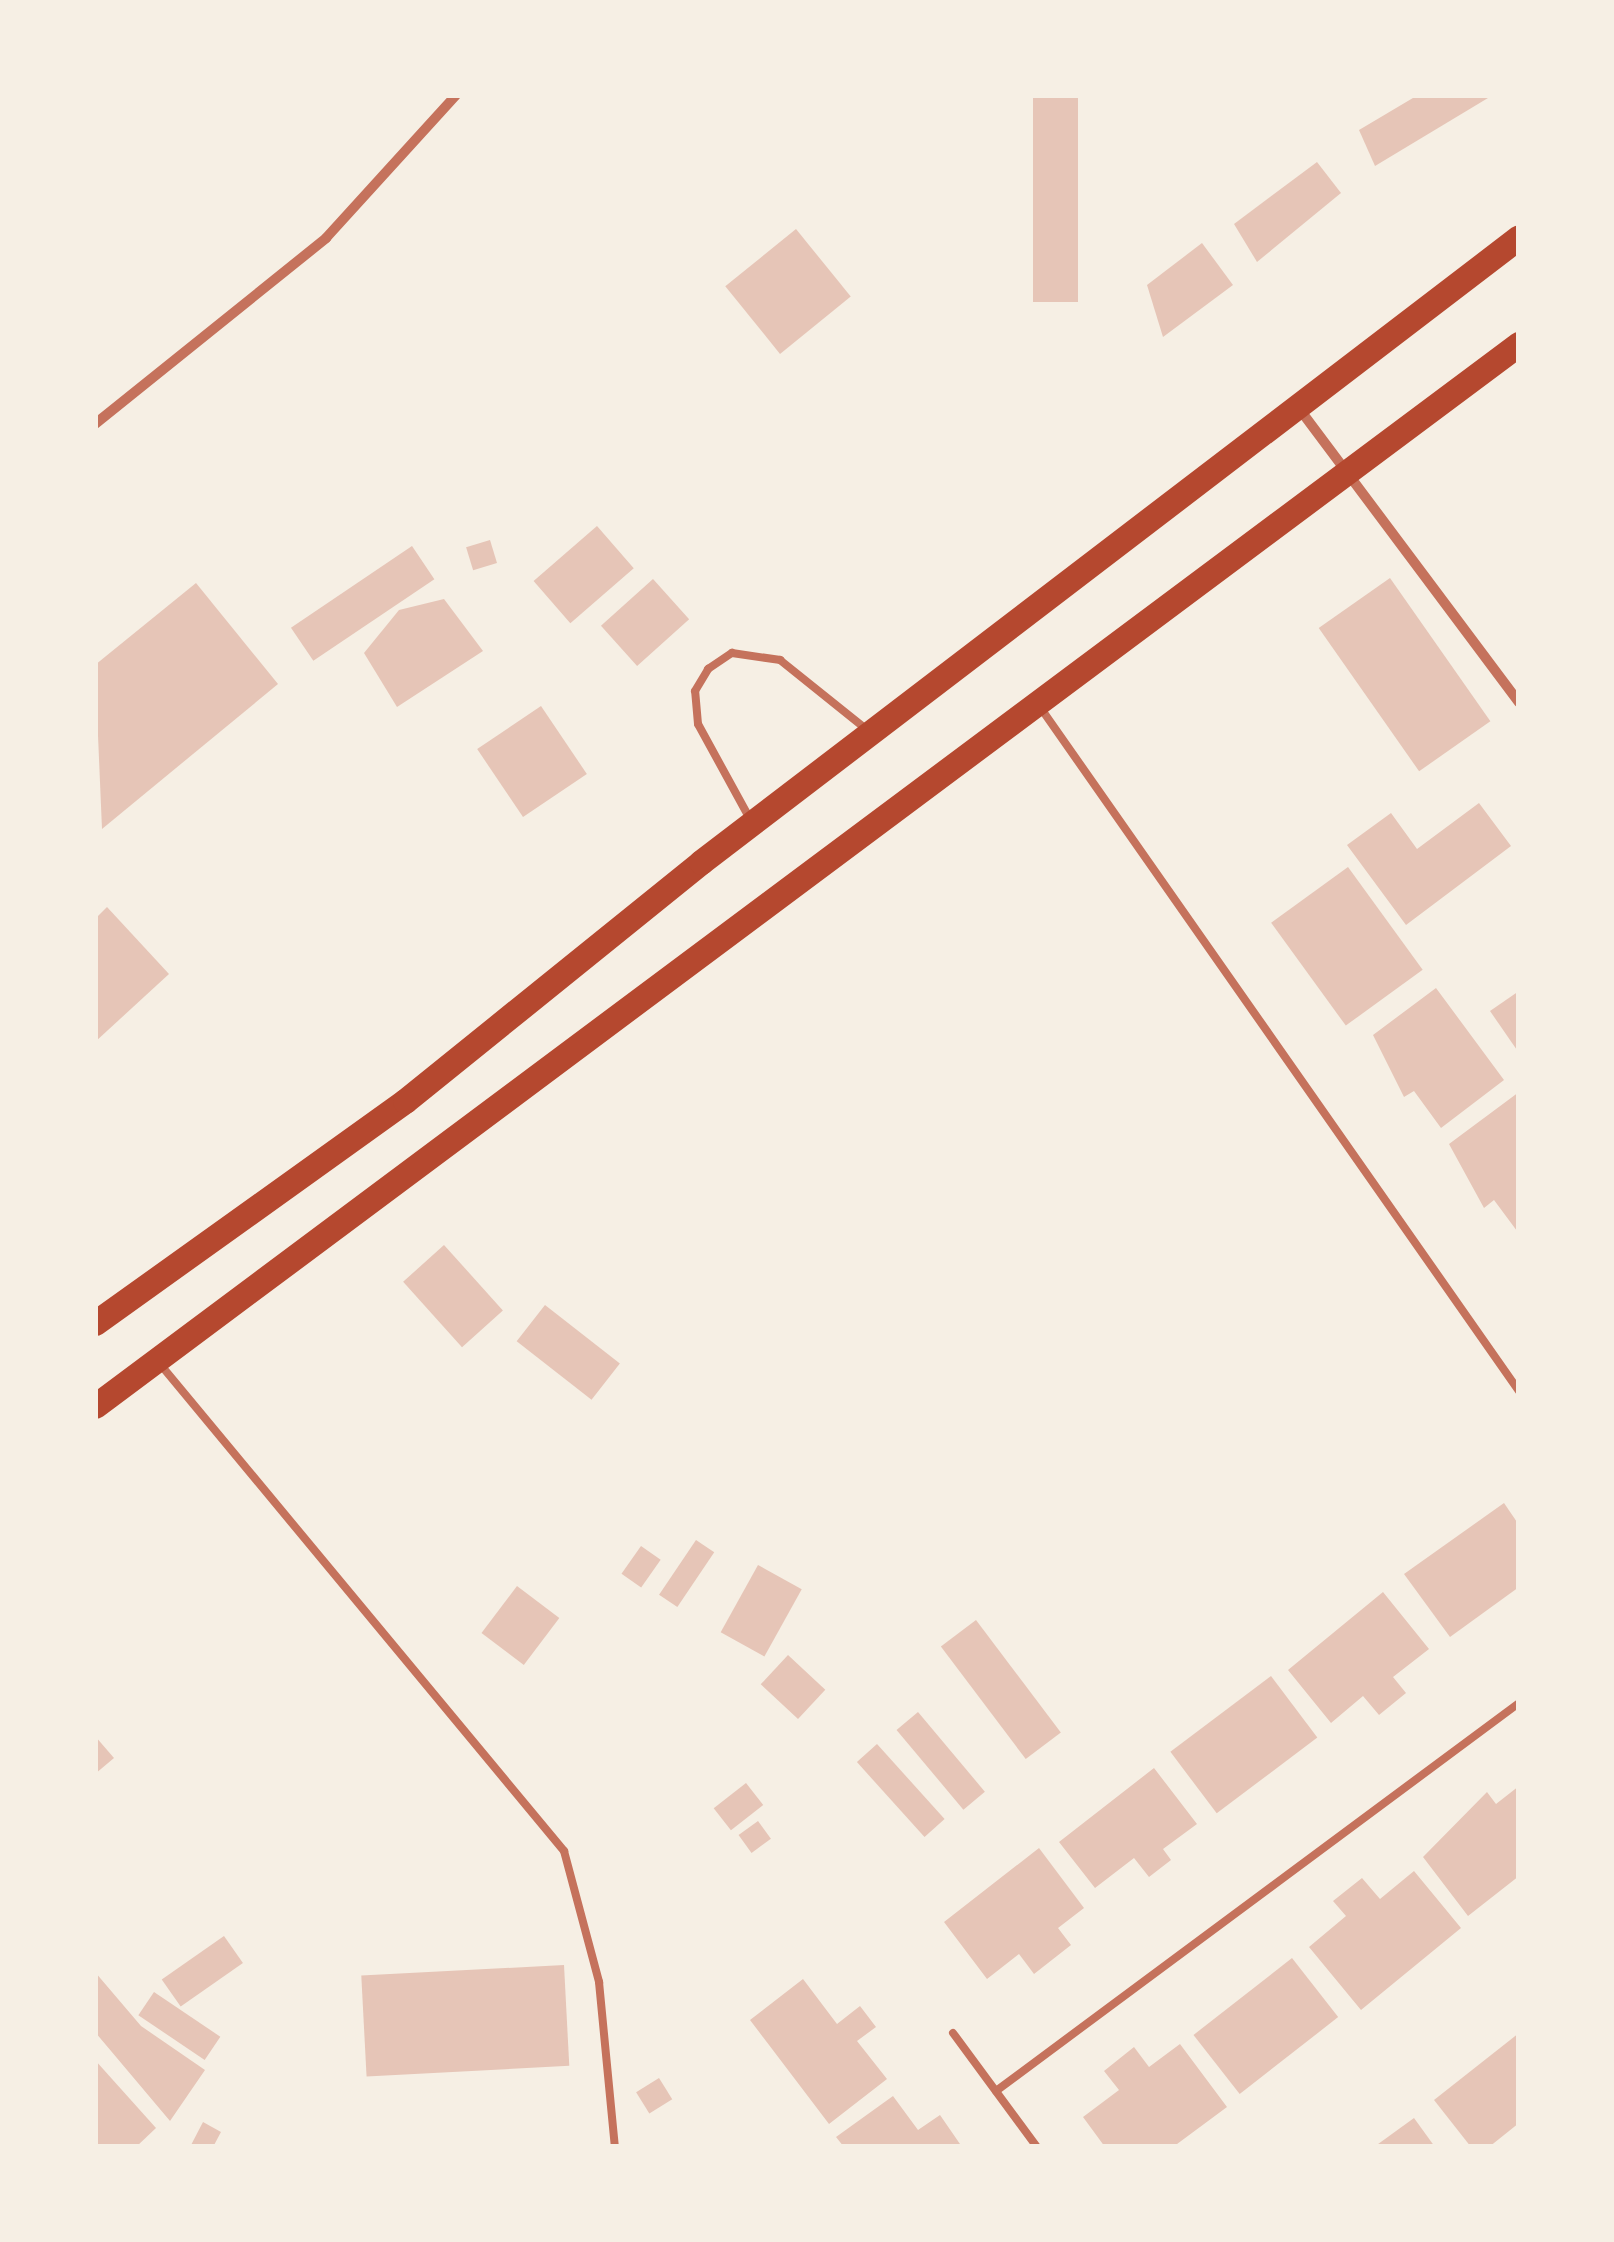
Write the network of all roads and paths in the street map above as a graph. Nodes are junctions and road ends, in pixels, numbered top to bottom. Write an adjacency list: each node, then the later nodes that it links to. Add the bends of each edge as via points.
1 (456, 95): 5 (street, via 326,238)
2 (1519, 237): 4 (main road)
3 (1519, 344): 6 (main road)
4 (1294, 402): 6 (street); 9 (main road)
5 (95, 424)
6 (1349, 474): 7 (main road); 8 (street)
7 (1035, 699): 12 (main road); 13 (lane)
8 (1519, 702)
9 (872, 734): 10 (main road); 10 (lane, via 780,660 732,653 708,669 695,690 698,724)
10 (752, 824): 11 (main road, via 404,1102)
11 (95, 1323)
12 (156, 1361): 14 (main road); 18 (lane, via 564,1851 599,1982)
13 (1519, 1391)
14 (95, 1406)
15 (1519, 1703): 17 (lane)
16 (953, 2033): 17 (lane)
17 (996, 2092): 19 (lane)
18 (615, 2147)
19 (1037, 2147)

